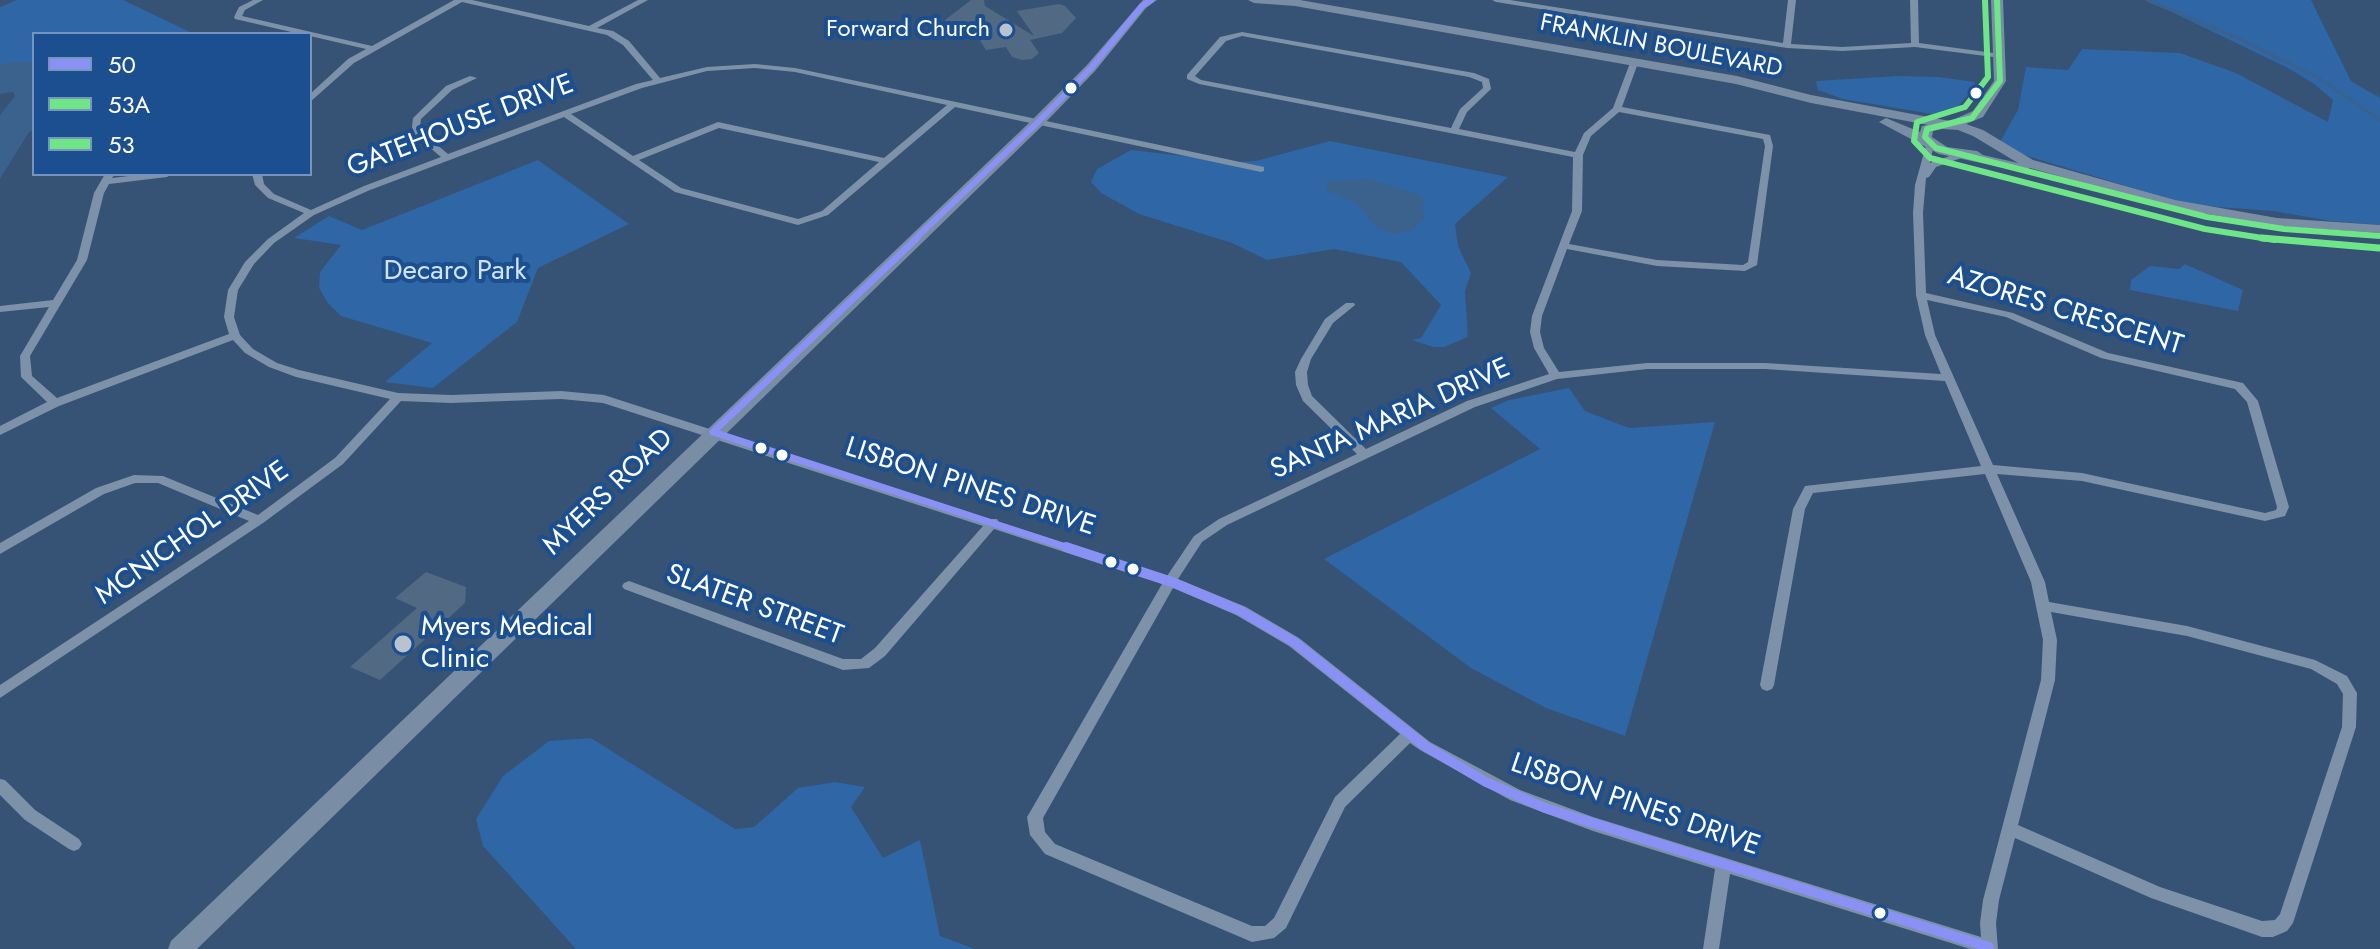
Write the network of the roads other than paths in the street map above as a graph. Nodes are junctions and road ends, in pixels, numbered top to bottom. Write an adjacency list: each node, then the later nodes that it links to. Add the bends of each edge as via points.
1 (259, 0): 14 (street, via 238,17)
2 (461, 0): 13 (street); 20 (street)
3 (644, 0): 13 (street)
4 (1134, 0): 24 (main road, MYERS ROAD)
5 (1151, 0): 24 (main road, MYERS ROAD)
6 (1254, 0): 12 (main road, FRANKLIN BOULEVARD)
7 (1280, 0): 12 (main road, FRANKLIN BOULEVARD)
8 (1496, 0): 19 (street)
9 (1792, 0): 19 (street)
10 (1914, 0): 18 (street)
11 (1997, 0): 21 (main road)
12 (1314, 7): 22 (main road, FRANKLIN BOULEVARD)
13 (592, 27): 25 (street, via 626,43)
14 (283, 28): 15 (street); 16 (street)
15 (275, 32)
16 (301, 32)
17 (312, 34): 20 (street)
18 (1915, 45): 19 (street); 21 (street)
19 (1787, 46)
20 (372, 48): 27 (street, via 343,66)
21 (2001, 56): 26 (main road)
22 (1634, 63): 28 (main road, FRANKLIN BOULEVARD); 31 (street)
23 (473, 78): 41 (street, via 449,88 417,118 417,131)
24 (1077, 78): 34 (main road, MYERS ROAD)
25 (657, 80): 29 (street, GATEHOUSE DRIVE, via 707,69 775,67); 32 (street, GATEHOUSE DRIVE)
26 (1996, 90): 30 (main road); 37 (main road, via 2000,96)
27 (312, 97)
28 (1811, 99): 33 (main road, FRANKLIN BOULEVARD); 38 (main road, FRANKLIN BOULEVARD, via 1902,127)
29 (954, 103): 34 (street, GATEHOUSE DRIVE); 43 (street)
30 (1982, 107): 33 (main road); 35 (main road, via 1972,118)
31 (1617, 109): 39 (street, via 1587,135); 52 (street, via 1767,137 1753,263 1745,268 1657,263)
32 (565, 114): 41 (street, GATEHOUSE DRIVE); 42 (street)
33 (1931, 121): 35 (main road, FRANKLIN BOULEVARD)
34 (1037, 123): 44 (street, GATEHOUSE DRIVE); 63 (main road, MYERS ROAD)
35 (1951, 125): 37 (main road, FRANKLIN BOULEVARD); 38 (main road, via 1927,129)
36 (1454, 131): 36 (street, via 1463,111 1487,89 1486,81 1242,34 1223,39 1190,77); 39 (street)
37 (1987, 140): 40 (main road, via 1990,146 1984,154); 50 (main road, via 2028,163 2174,204 2277,222)
38 (1929, 143): 40 (main road, FRANKLIN BOULEVARD); 48 (street)
39 (1578, 155): 52 (street, via 1577,211)
40 (1964, 155): 48 (street, via 1933,165); 51 (main road, via 2207,217)
41 (447, 158): 49 (street, GATEHOUSE DRIVE)
42 (632, 159): 43 (street, via 718,125); 43 (street, via 685,192 798,222 825,213)
43 (885, 161)
44 (1261, 169)
45 (137, 176): 47 (street)
46 (258, 176): 49 (street, via 271,196)
47 (107, 178): 54 (street, via 82,260)
48 (1920, 185): 53 (street)
49 (311, 213): 57 (street, GATEHOUSE DRIVE, via 271,241 242,274 229,308)
50 (2380, 229)
51 (2380, 236)
52 (1565, 246): 58 (street, via 1535,332)
53 (1921, 295): 59 (street, via 1930,335); 65 (street, AZORES CRESCENT, via 2009,315 2105,356 2239,386 2252,401 2283,507 2275,517 2265,517 2082,477)
54 (56, 303): 56 (street); 61 (street, via 24,361 27,377)
55 (1350, 305): 64 (street, via 1329,321 1306,359 1302,385 1307,398)
56 (0, 309)
57 (235, 336): 60 (street, via 273,365); 61 (street)
58 (1556, 376): 59 (street, SANTA MARIA DRIVE, via 1647,366 1765,366); 64 (street, SANTA MARIA DRIVE, via 1482,400)
59 (1950, 378): 65 (street)
60 (398, 397): 63 (street, via 595,397); 66 (street, MCNICHOL DRIVE, via 339,461)
61 (55, 403): 62 (street)
62 (0, 431)
63 (713, 432): 67 (street, LISBON PINES DRIVE); 80 (main road, MYERS ROAD)
64 (1365, 455): 69 (street, SANTA MARIA DRIVE, via 1223,522 1198,539)
65 (1988, 469): 71 (street); 72 (street, via 1820,486 1805,494)
66 (259, 520): 68 (street, via 159,479 134,479 100,491); 73 (street, MCNICHOL DRIVE)
67 (993, 522): 69 (street, LISBON PINES DRIVE); 70 (street, SLATER STREET, via 864,664 843,665)
68 (0, 549)
69 (1172, 582): 74 (street, LISBON PINES DRIVE, via 1241,611 1294,642); 74 (street, SANTA MARIA DRIVE, via 1035,817 1038,835 1050,849 1252,934 1268,933 1280,923 1340,802)
70 (629, 586)
71 (2045, 606): 76 (street, via 2048,680); 76 (street, via 2187,631 2315,665 2342,680 2350,693 2349,727 2287,918 2273,929 2157,893)
72 (1767, 685)
73 (0, 692)
74 (1409, 735): 78 (street, LISBON PINES DRIVE, via 1455,765 1525,799)
75 (0, 785): 77 (street, via 30,815)
76 (2009, 828): 79 (street, via 1991,900)
77 (74, 844)
78 (1723, 865): 79 (street, LISBON PINES DRIVE); 81 (street)
79 (1990, 948)
80 (180, 949)
81 (1711, 949)

